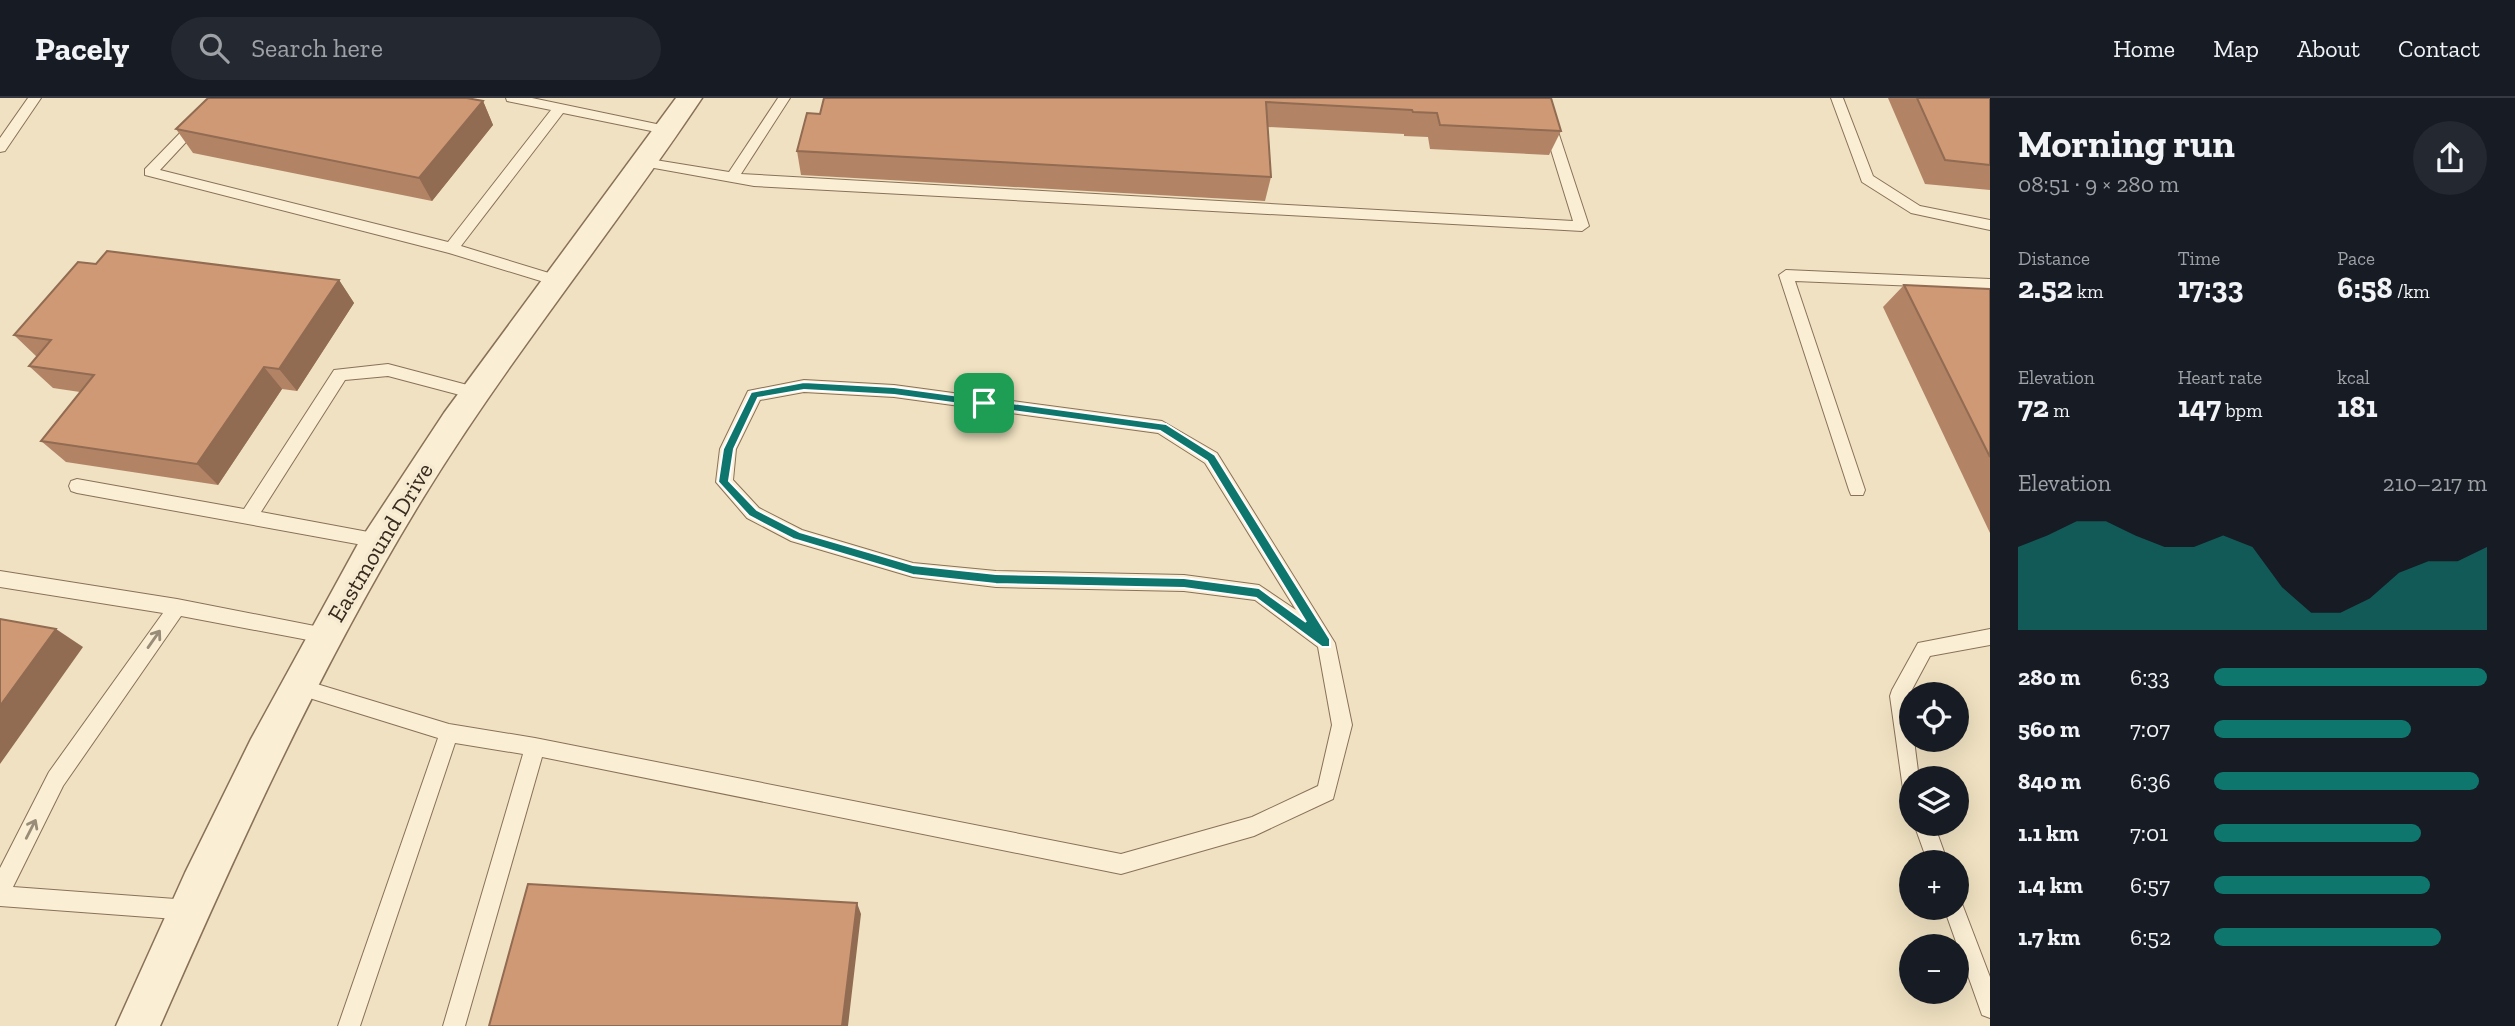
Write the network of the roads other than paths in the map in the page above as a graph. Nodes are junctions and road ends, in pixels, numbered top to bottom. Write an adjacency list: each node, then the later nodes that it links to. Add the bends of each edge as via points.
1 (35, 98): 10 (lane)
2 (221, 98): 14 (lane, via 150,172)
3 (512, 98): 8 (lane)
4 (689, 98): 9 (street, Eastmound Drive)
5 (784, 98): 12 (lane)
6 (1541, 98): 12 (lane, via 1582,226)
7 (1837, 98): 13 (lane, via 1867,179 1916,210)
8 (560, 108): 9 (lane); 14 (lane)
9 (666, 130): 11 (street, Eastmound Drive)
10 (0, 148)
11 (643, 162): 12 (lane); 15 (street, Eastmound Drive)
12 (732, 178)
13 (1990, 225)
14 (451, 248): 15 (lane)
15 (557, 281): 17 (street, Eastmound Drive)
16 (1990, 284): 19 (lane, via 1786,275)
17 (475, 393): 20 (lane, via 388,370 340,374); 21 (street, Eastmound Drive)
18 (78, 486): 20 (lane)
19 (1857, 490)
20 (248, 518): 21 (lane)
21 (379, 541): 24 (street, Eastmound Drive)
22 (0, 579): 23 (lane)
23 (177, 607): 24 (lane); 31 (lane, one-way to 23, via 56,779)
24 (324, 635): 27 (street, Eastmound Drive)
25 (1990, 637): 30 (lane, via 1924,649 1899,696)
26 (1326, 643): 26 (lane, via 1259,593 1184,583 996,579 913,570 797,536 753,513 724,482 728,449 754,395 804,386 894,391 1162,427 1211,458); 29 (lane, via 1342,725 1326,792 1254,826 1121,864)
27 (296, 687): 28 (lane); 33 (street, Eastmound Drive)
28 (449, 733): 29 (lane); 37 (lane)
29 (535, 747): 38 (lane)
30 (1908, 766)
31 (0, 890)
32 (0, 896): 33 (lane)
33 (189, 910): 36 (street, Eastmound Drive)
34 (1958, 920): 35 (lane)
35 (1990, 1007)
36 (138, 1026)
37 (349, 1026)
38 (454, 1026)

